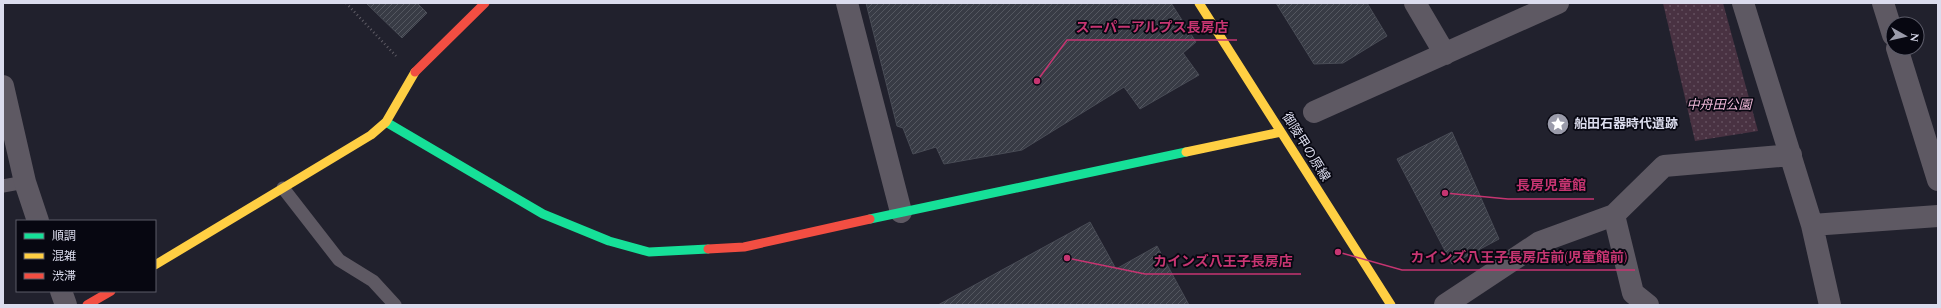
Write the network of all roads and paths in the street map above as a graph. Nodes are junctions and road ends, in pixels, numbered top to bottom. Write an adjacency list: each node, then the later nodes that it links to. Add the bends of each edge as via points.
1 (346, 3): 12 (path)
2 (485, 3): 12 (street)
3 (847, 3): 22 (street)
4 (1199, 3): 16 (street, 御陵甲の原線)
5 (1415, 3): 10 (street)
6 (1558, 3): 10 (street)
7 (1743, 3): 17 (street)
8 (1883, 3): 9 (street)
9 (1887, 16)
10 (1445, 54): 14 (street)
11 (1899, 56): 18 (street)
12 (413, 74): 15 (street)
13 (3, 86): 19 (street)
14 (1314, 112)
15 (386, 122): 21 (street, via 371,135); 22 (street, via 543,214 609,241 649,252 744,246)
16 (1281, 132): 22 (street); 33 (street, 御陵甲の原線)
17 (1791, 155): 23 (street, via 1664,166); 26 (street)
18 (1938, 180)
19 (25, 182): 20 (lane); 25 (street)
20 (3, 186)
21 (283, 188): 27 (street); 32 (lane, via 339,260 373,281)
22 (901, 212)
23 (1614, 215): 34 (street, via 1540,242); 35 (street, via 1633,293)
24 (1938, 216): 26 (street)
25 (38, 220)
26 (1812, 225): 36 (street)
27 (156, 263)
28 (61, 292): 30 (street)
29 (109, 292): 31 (street)
30 (66, 305)
31 (87, 305)
32 (395, 305)
33 (1391, 305)
34 (1445, 305)
35 (1648, 305)
36 (1830, 305)

